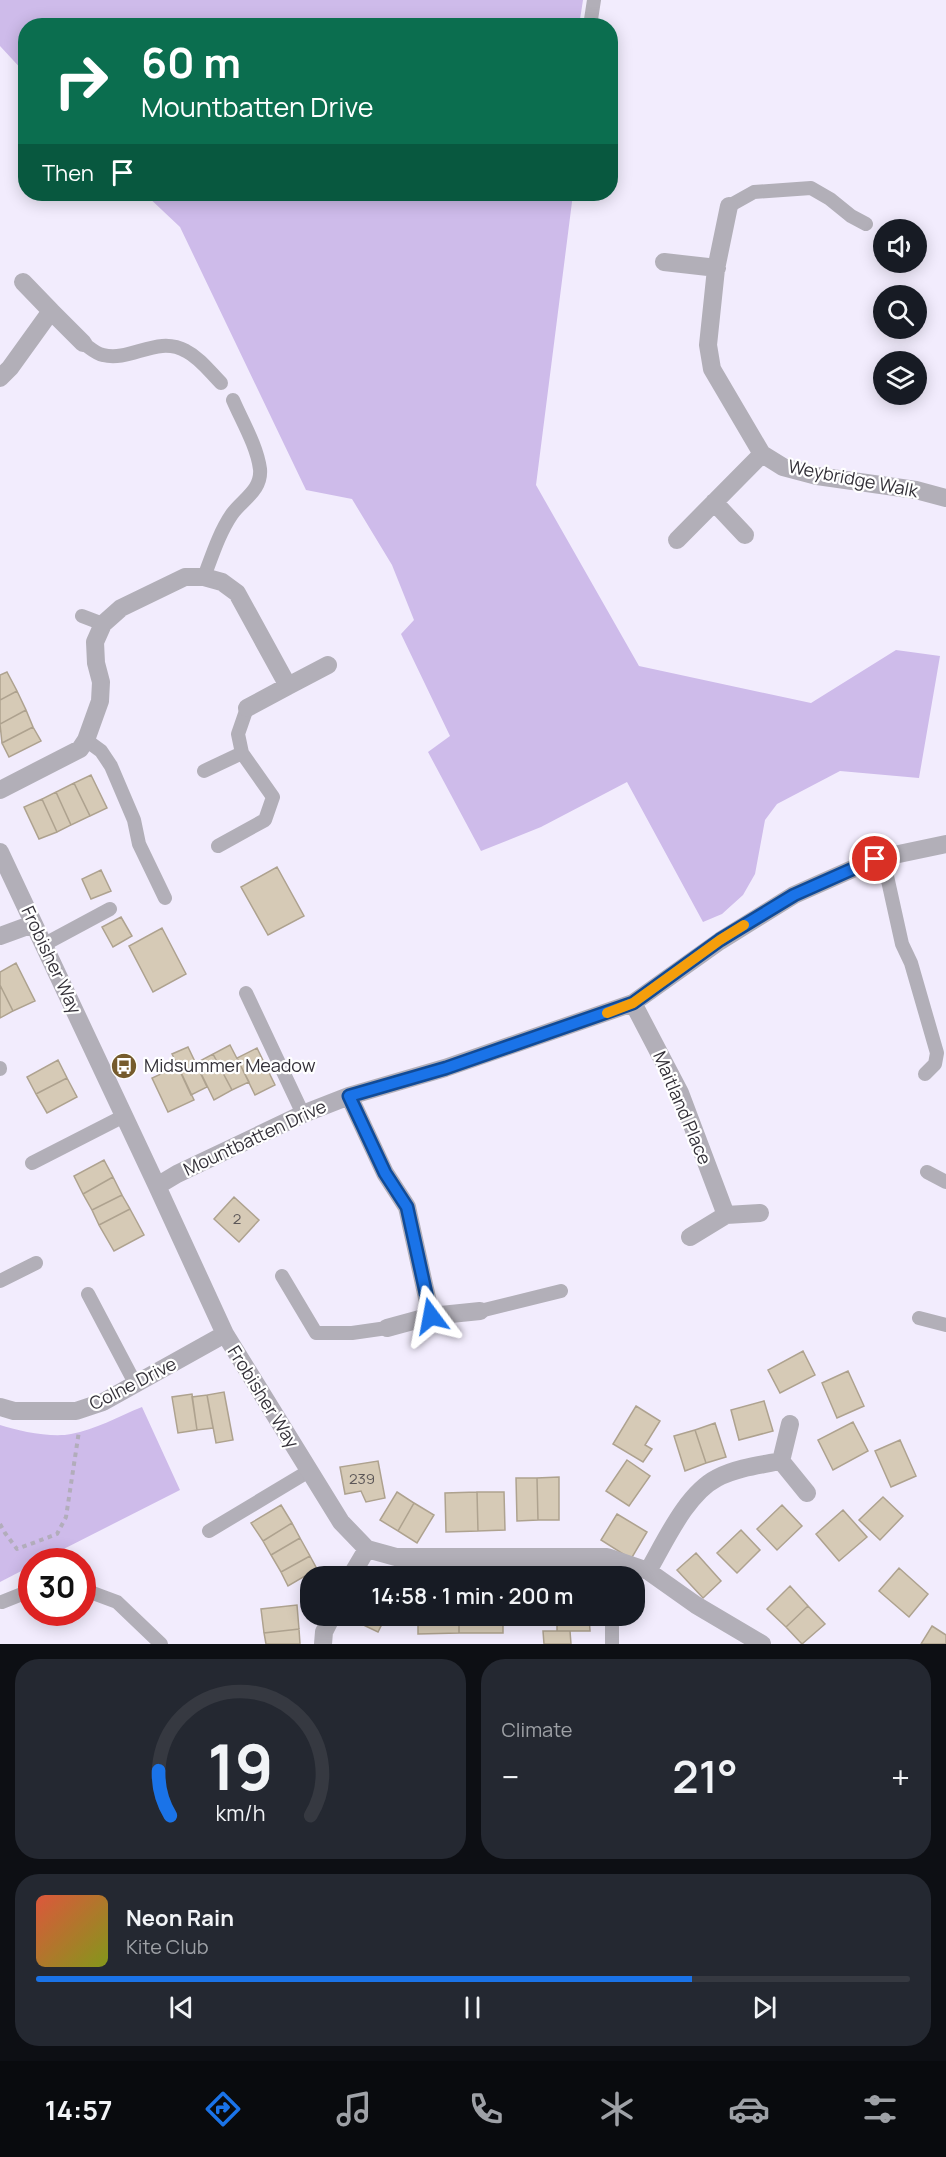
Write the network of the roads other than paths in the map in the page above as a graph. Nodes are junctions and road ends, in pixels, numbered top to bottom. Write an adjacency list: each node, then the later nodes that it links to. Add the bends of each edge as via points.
1 (594, 0): 2 (lane)
2 (591, 18)
3 (729, 206): 4 (lane, via 754,192 811,188); 6 (street)
4 (866, 224)
5 (663, 262): 6 (street)
6 (717, 268): 13 (street, via 708,345 712,369)
7 (23, 282): 8 (street)
8 (51, 311): 9 (street); 10 (street)
9 (83, 343): 11 (lane, via 102,355 124,355 165,345 185,350)
10 (0, 378)
11 (221, 383)
12 (233, 400): 18 (lane, via 260,469 258,485 221,533)
13 (762, 454): 14 (street, Weybridge Walk, via 783,467 817,476); 15 (street)
14 (946, 498)
15 (714, 502): 16 (street); 17 (street)
16 (745, 535)
17 (677, 540)
18 (204, 577): 20 (street, via 185,577 158,589 121,608); 22 (street, via 237,592)
19 (82, 616): 20 (lane)
20 (103, 624): 24 (street, via 95,642 100,701)
21 (328, 665): 22 (street)
22 (288, 686): 23 (street)
23 (247, 708): 25 (lane, via 238,734)
24 (86, 740): 27 (street, via 80,749); 32 (lane, via 101,751 111,766 130,810 139,844)
25 (242, 753): 26 (lane); 29 (lane, via 273,797 265,820)
26 (204, 771)
27 (0, 790)
28 (946, 844): 31 (street, Mountbatten Drive)
29 (218, 846)
30 (0, 852): 34 (street, Frobisher Way)
31 (882, 858): 38 (street, Mountbatten Drive, via 794,895 720,940); 39 (lane, via 902,944 937,1053 935,1064)
32 (165, 897)
33 (110, 909): 36 (lane)
34 (33, 924): 35 (street); 36 (street, Frobisher Way)
35 (0, 936)
36 (43, 945): 42 (street, Frobisher Way)
37 (246, 993): 41 (lane)
38 (633, 1003): 40 (street, Mountbatten Drive, via 446,1068); 48 (street, Maitland Place, via 680,1094)
39 (925, 1074)
40 (349, 1096): 41 (street, Mountbatten Drive); 56 (street, via 385,1173 407,1207)
41 (303, 1114): 46 (street, Mountbatten Drive)
42 (124, 1116): 43 (lane); 46 (street, Frobisher Way)
43 (32, 1163)
44 (927, 1172): 45 (lane)
45 (946, 1182)
46 (158, 1186): 60 (street, Frobisher Way)
47 (760, 1213): 48 (street)
48 (726, 1215): 49 (street)
49 (690, 1237)
50 (36, 1263): 52 (lane)
51 (282, 1276): 59 (lane, via 316,1333)
52 (0, 1281)
53 (561, 1291): 55 (lane)
54 (88, 1293): 61 (lane)
55 (480, 1311): 56 (street)
56 (431, 1316): 59 (street)
57 (919, 1318): 58 (lane)
58 (946, 1325)
59 (387, 1328)
60 (225, 1334): 61 (street, Colne Drive); 65 (street, Frobisher Way)
61 (136, 1385): 62 (street, Colne Drive, via 76,1411 25,1412)
62 (0, 1407)
63 (790, 1424): 64 (street)
64 (781, 1461): 66 (street); 72 (street, via 716,1478 699,1492)
65 (309, 1471): 67 (lane); 68 (street, Frobisher Way, via 341,1522)
66 (807, 1493)
67 (209, 1531)
68 (367, 1549): 69 (street); 70 (street, via 396,1557 607,1557)
69 (357, 1566)
70 (617, 1566)
71 (645, 1571): 72 (street)
72 (648, 1571): 81 (street)
73 (96, 1595): 78 (lane, via 117,1602)
74 (18, 1596): 75 (lane)
75 (2, 1602)
76 (327, 1626): 79 (street)
77 (612, 1626): 80 (lane)
78 (161, 1644)
79 (322, 1644)
80 (612, 1644)
81 (762, 1644)

